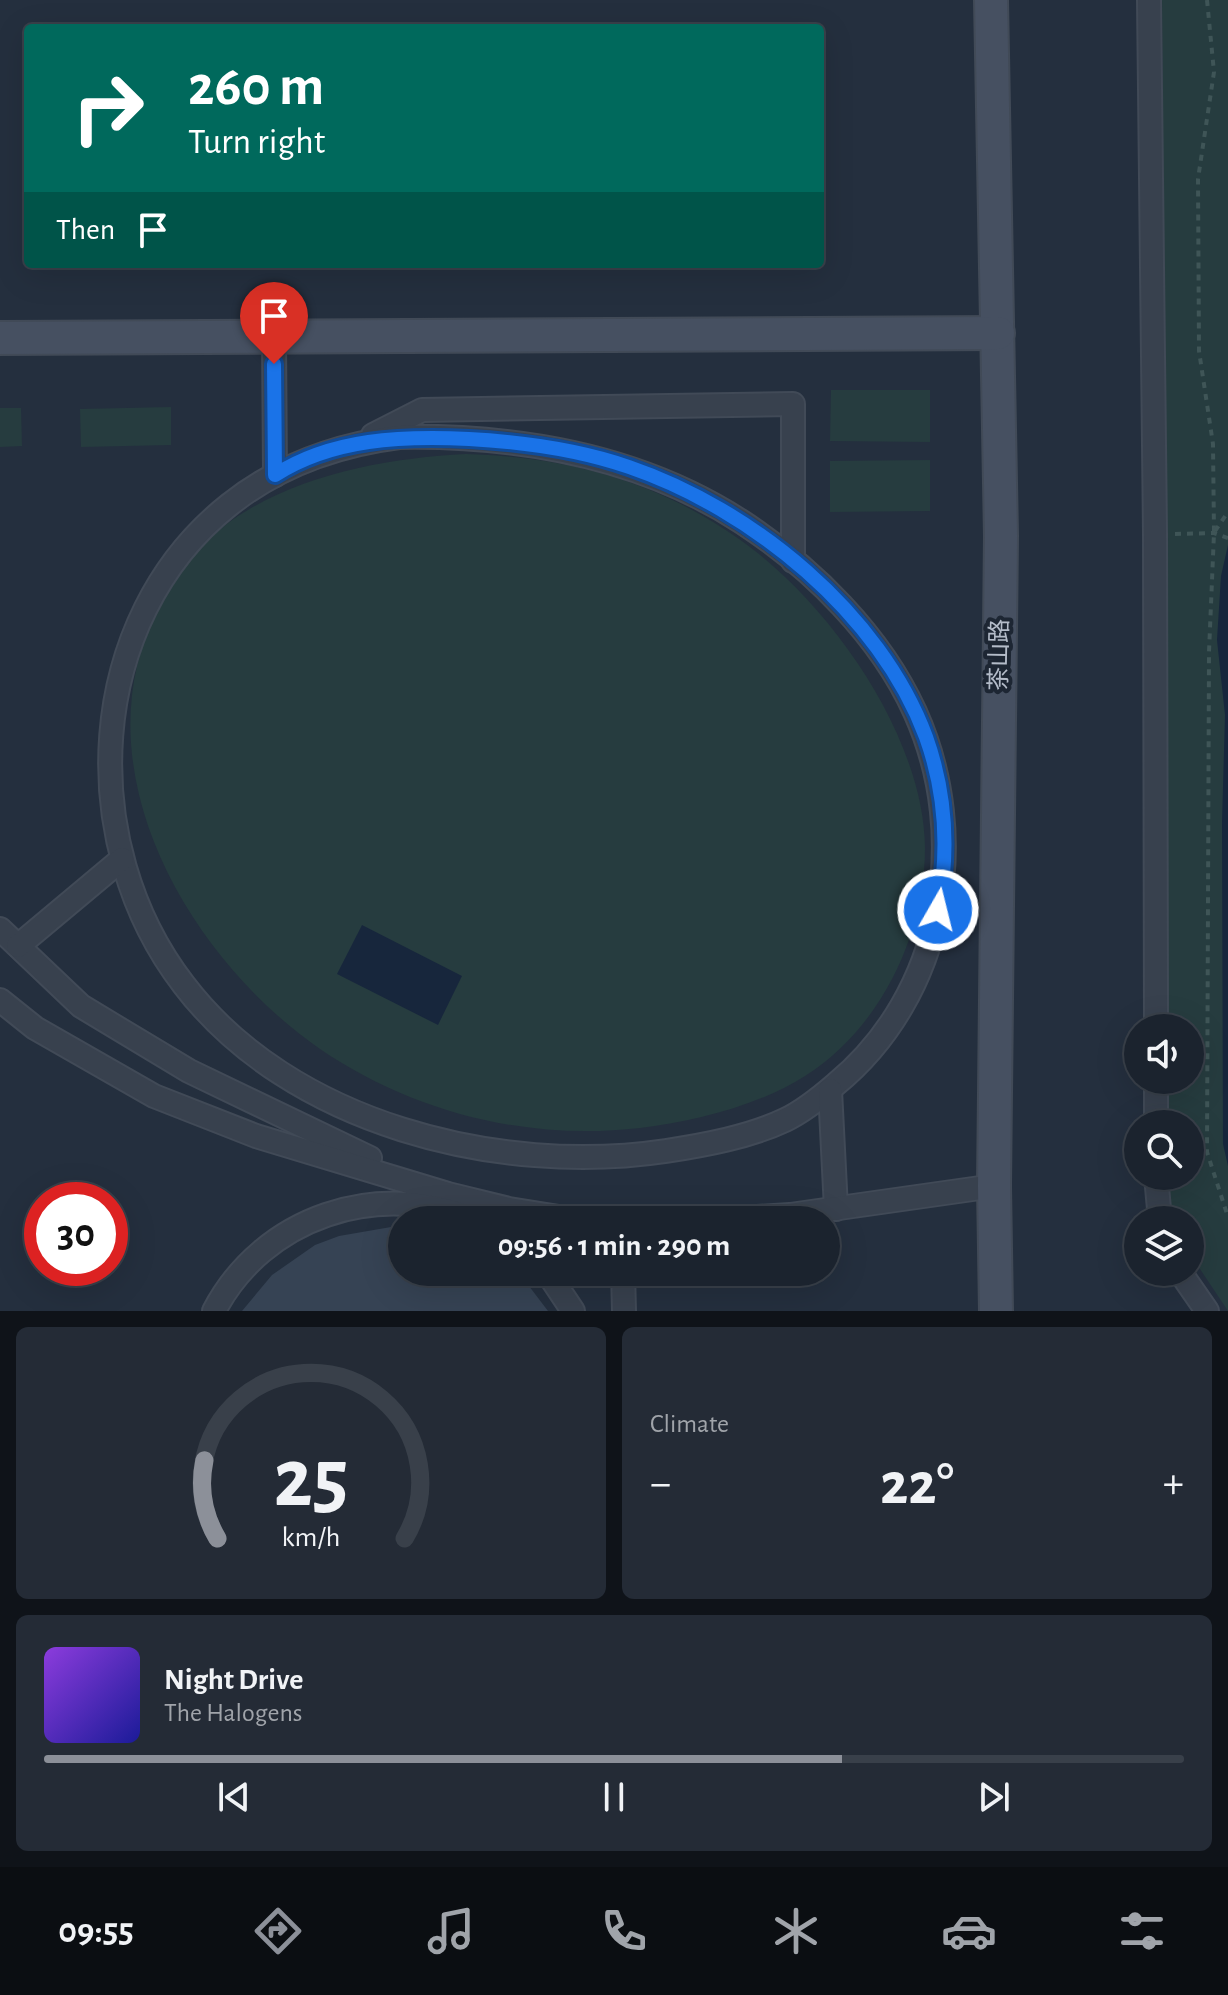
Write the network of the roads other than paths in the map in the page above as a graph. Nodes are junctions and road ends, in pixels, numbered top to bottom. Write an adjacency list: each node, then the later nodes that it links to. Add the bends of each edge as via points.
1 (991, 0): 3 (street, 茶山路)
2 (1149, 0): 13 (street)
3 (998, 333): 4 (street); 15 (street, 茶山路)
4 (274, 337): 5 (street); 7 (street)
5 (0, 338)
6 (353, 445): 7 (street); 8 (street, via 399,437 502,440 588,455 707,501); 8 (street, via 422,410 793,404)
7 (275, 475): 9 (street, via 228,505 181,551 132,637 110,742 112,814)
8 (793, 561): 14 (street, via 835,600 899,681 935,768 944,830 935,926 913,988 869,1053)
9 (122, 859): 11 (street); 14 (street, via 161,952 205,1011 232,1037 319,1094 412,1132 539,1156 622,1156 745,1133 785,1120)
10 (0, 929): 11 (street)
11 (18, 946): 16 (street, via 81,1006 189,1071)
12 (0, 1000): 16 (street, via 35,1028 154,1096)
13 (1156, 1014)
14 (830, 1090): 19 (street)
15 (994, 1186): 20 (street); 27 (street, 茶山路)
16 (445, 1201): 17 (street); 18 (street); 24 (street, via 352,1207 300,1225 255,1257)
17 (453, 1206)
18 (485, 1206)
19 (836, 1206)
20 (840, 1208)
21 (556, 1286): 25 (street)
22 (623, 1286): 26 (street)
23 (1190, 1286): 28 (street)
24 (214, 1311)
25 (573, 1311)
26 (624, 1311)
27 (996, 1311)
28 (1207, 1311)

